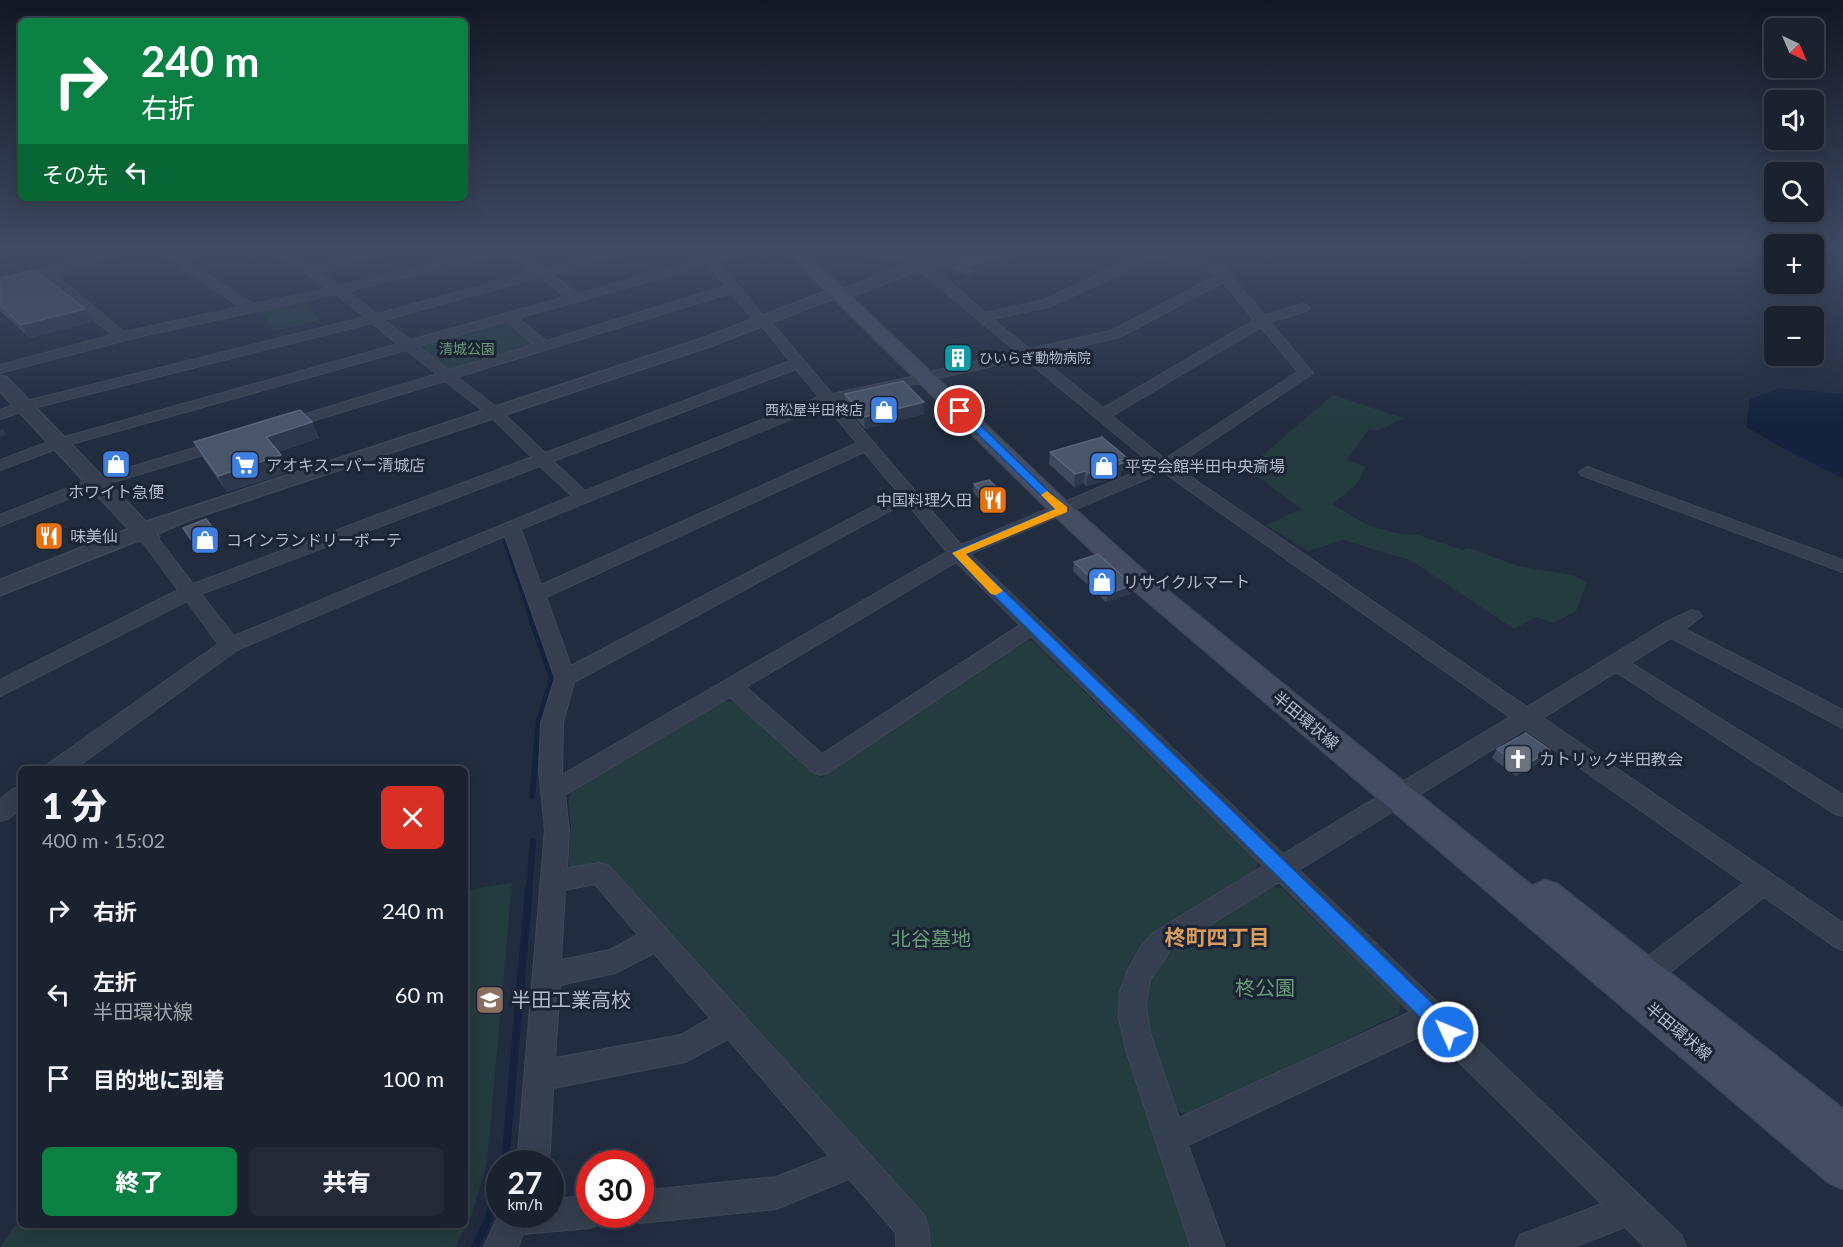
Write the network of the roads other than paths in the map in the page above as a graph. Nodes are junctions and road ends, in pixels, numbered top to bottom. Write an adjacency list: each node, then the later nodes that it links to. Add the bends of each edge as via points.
1 (85, 306): 22 (street)
2 (247, 306): 15 (street)
3 (259, 306): 15 (street)
4 (357, 306): 19 (street)
5 (425, 306): 19 (street)
6 (547, 306): 17 (street)
7 (674, 306): 24 (street)
8 (749, 306): 21 (street)
9 (817, 306): 21 (street)
10 (859, 306): 29 (main road, 半田環状線)
11 (969, 306): 18 (street)
12 (1033, 306): 18 (street)
13 (1168, 306): 25 (street, via 1115,334)
14 (1251, 306): 20 (street)
15 (250, 308): 22 (street)
16 (1303, 308): 20 (street)
17 (509, 317): 23 (street); 24 (street)
18 (982, 317): 25 (street)
19 (374, 320): 23 (street); 32 (street)
20 (1263, 320): 34 (street); 42 (street, via 1306,373)
21 (764, 324): 26 (street); 35 (street)
22 (122, 337): 27 (street)
23 (408, 345): 28 (street); 38 (street)
24 (544, 346): 28 (street)
25 (1027, 354): 29 (street); 34 (street)
26 (798, 363): 31 (street); 40 (street)
27 (0, 369)
28 (447, 375): 35 (street); 36 (street)
29 (931, 376): 31 (street); 47 (main road, 半田環状線)
30 (0, 381): 32 (street)
31 (828, 399): 39 (street); 46 (street)
32 (24, 406): 33 (street); 38 (street)
33 (0, 415)
34 (1102, 415): 42 (street)
35 (498, 416): 40 (street); 50 (street)
36 (269, 430)
37 (236, 440): 44 (street)
38 (59, 443): 41 (street); 44 (street)
39 (866, 445): 45 (street); 55 (street)
40 (543, 458): 46 (street); 54 (street)
41 (0, 465)
42 (1164, 466): 47 (street); 65 (street)
43 (1587, 472): 52 (street)
44 (97, 482): 48 (street); 50 (street)
45 (907, 495): 51 (street); 62 (street)
46 (583, 498): 49 (street)
47 (1068, 507): 51 (street); 69 (main road, 半田環状線, via 1143,584)
48 (0, 521)
49 (511, 527): 55 (street); 60 (street)
50 (145, 534): 53 (street); 54 (street); 56 (street)
51 (958, 553): 58 (street); 63 (street)
52 (1843, 566)
53 (0, 588)
54 (189, 592): 60 (street); 64 (street)
55 (535, 595): 62 (street)
56 (0, 599)
57 (1692, 616): 59 (street)
58 (1032, 626): 63 (street, via 821,766); 73 (street)
59 (1670, 629): 61 (street); 66 (street)
60 (230, 645): 67 (street)
61 (1615, 662): 65 (street); 71 (street)
62 (565, 678): 68 (street, via 552,723)
63 (732, 687): 68 (street)
64 (0, 689)
65 (1525, 717): 69 (street); 75 (street)
66 (1843, 720)
67 (62, 766)
68 (553, 791): 74 (street, via 557,830)
69 (1405, 792): 73 (street); 79 (main road, 半田環状線); 87 (main road, 半田環状線)
70 (18, 797): 72 (street)
71 (1843, 807)
72 (0, 812)
73 (1280, 867): 80 (street); 84 (street, via 1162,941 1144,961 1133,987 1132,1017)
74 (554, 881): 76 (street, via 600,873); 78 (street)
75 (1763, 883): 77 (street); 79 (street)
76 (657, 938): 78 (street, via 615,961); 81 (street)
77 (1843, 938)
78 (547, 975): 82 (street)
79 (1644, 976): 83 (main road, 半田環状線)
80 (1432, 1016): 84 (street); 89 (street)
81 (730, 1022): 82 (street, via 685,1048); 86 (street)
82 (539, 1076): 85 (street)
83 (1843, 1136)
84 (1170, 1138): 91 (street)
85 (534, 1150)
86 (854, 1162): 88 (street, via 776,1194); 90 (street, via 912,1227)
87 (1843, 1167)
88 (654, 1206)
89 (1630, 1209): 92 (street); 93 (street)
90 (913, 1247)
91 (1208, 1247)
92 (1532, 1247)
93 (1669, 1247)

